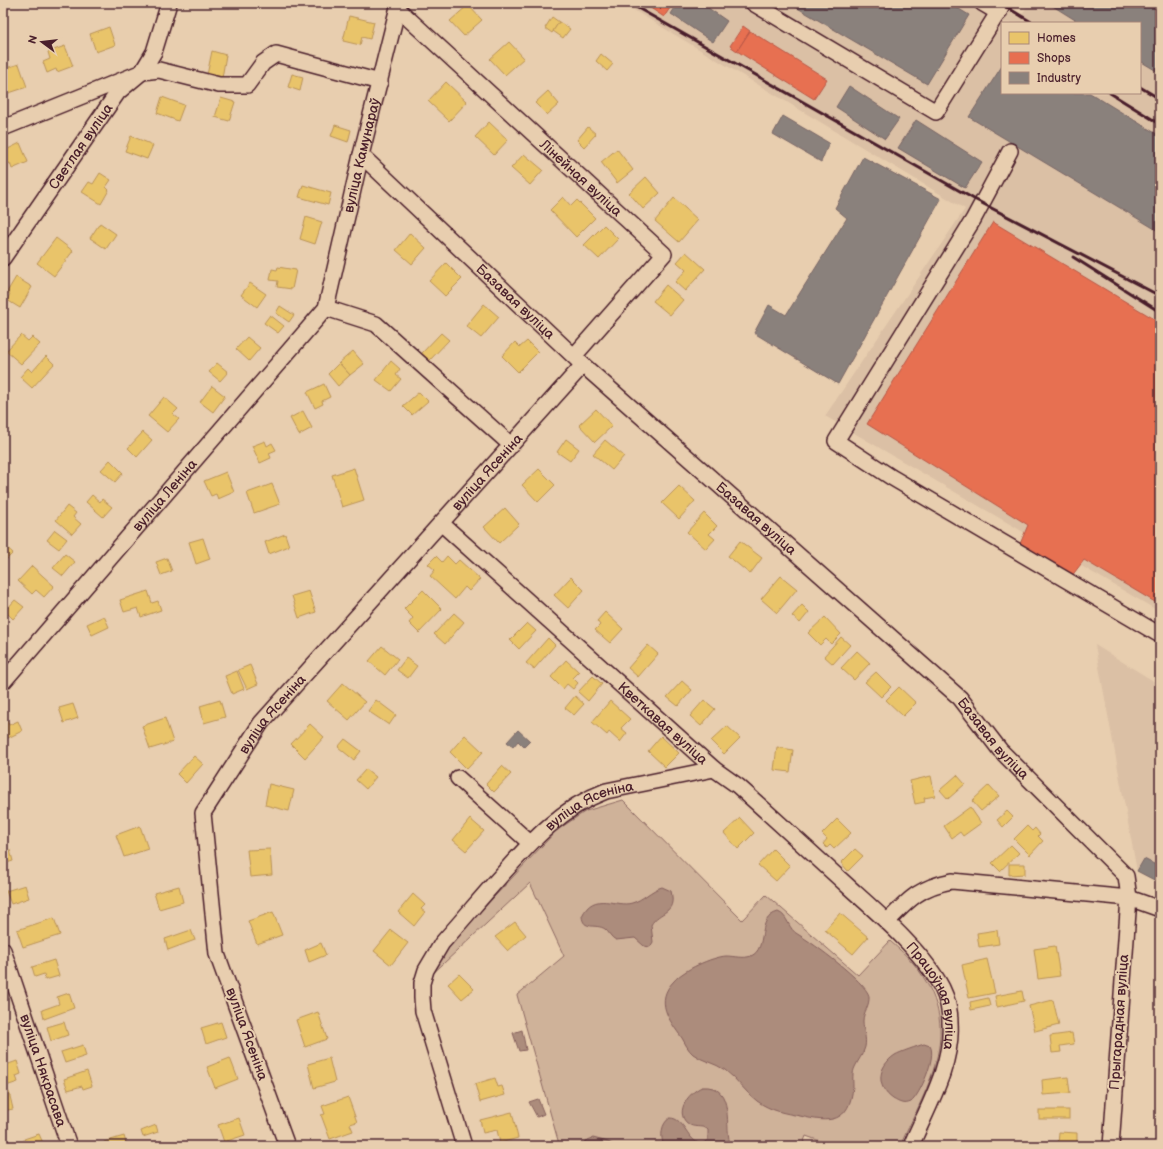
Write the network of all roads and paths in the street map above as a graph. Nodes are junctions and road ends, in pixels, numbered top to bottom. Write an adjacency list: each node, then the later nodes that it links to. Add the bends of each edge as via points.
1 (169, 3): 6 (street, Светлая вуліца, via 154,52)
2 (753, 3): 5 (street, via 936,112)
3 (982, 3): 5 (street)
4 (398, 6): 7 (street, вуліца Камунараў); 13 (street, Лінейная вуліца, via 664,254)
5 (1001, 8)
6 (142, 72): 7 (street, via 159,70 219,85 247,85 263,63 276,54); 8 (street); 11 (street, Светлая вуліца, via 118,92)
7 (380, 82): 10 (street, вуліца Камунараў)
8 (3, 128)
9 (1010, 151): 16 (street, via 973,220 836,441 891,477)
10 (361, 155): 12 (street, вуліца Камунараў); 13 (street, Базавая вуліца)
11 (3, 258)
12 (326, 308): 14 (street, via 376,324); 17 (street, вуліца Леніна)
13 (578, 361): 14 (street, вуліца Ясеніна); 21 (street, Базавая вуліца, via 960,698 1000,750 1126,876)
14 (511, 445): 15 (street, вуліца Ясеніна)
15 (441, 523): 18 (street, Кветкавая вуліца); 26 (street, вуліца Ясеніна, via 261,723 203,813 217,954)
16 (1160, 635)
17 (3, 682)
18 (714, 769): 20 (street, вуліца Ясеніна, via 622,787 589,797 556,819); 23 (street, Кветкавая вуліца, via 738,786)
19 (458, 778): 20 (street)
20 (530, 843): 27 (street, вуліца Ясеніна, via 442,943 426,970 422,984 423,1011)
21 (1129, 898): 22 (street); 23 (street, via 952,881 937,884 912,896); 29 (street, Прыгарадная вуліца)
22 (1160, 909)
23 (887, 922): 28 (street, Працоўная вуліца, via 933,974 942,989 950,1022 950,1038 942,1070)
24 (3, 950): 25 (street, вуліца Някрасава)
25 (69, 1146)
26 (288, 1146)
27 (464, 1146)
28 (911, 1146)
29 (1111, 1146)

